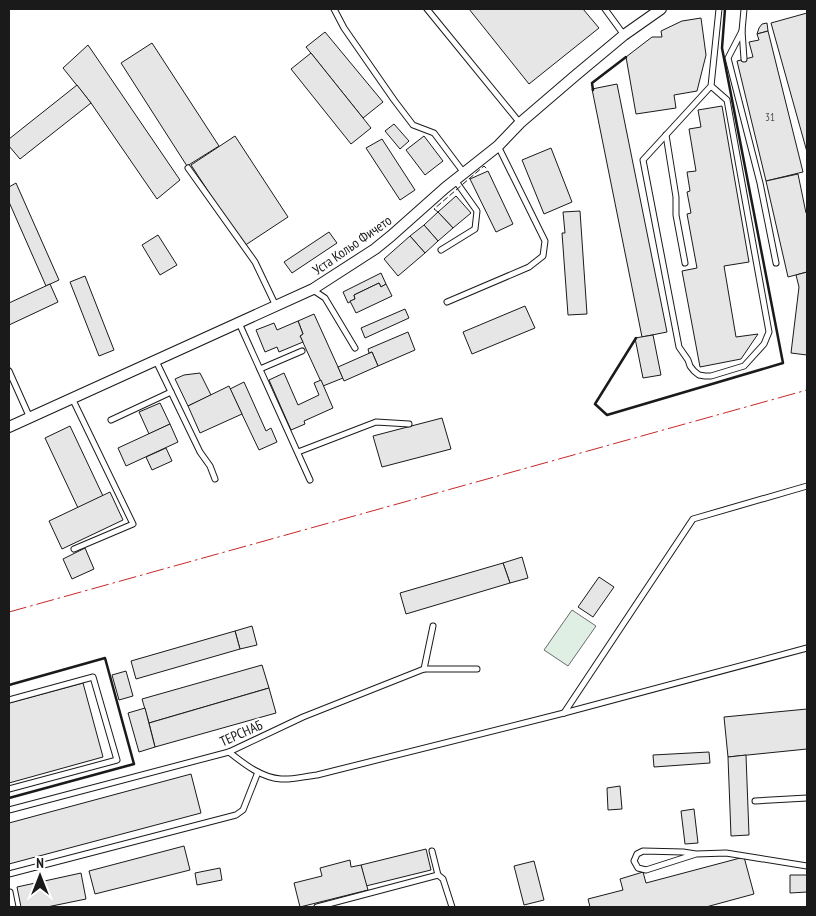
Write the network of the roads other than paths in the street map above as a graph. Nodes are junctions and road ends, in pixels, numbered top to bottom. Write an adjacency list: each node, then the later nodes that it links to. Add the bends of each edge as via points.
1 (334, 9): 15 (lane, via 413,125 434,133)
2 (427, 9): 11 (lane)
3 (604, 9): 8 (lane)
4 (661, 9): 8 (street, Уста Кольо Фичето)
5 (720, 9): 10 (lane)
6 (744, 9): 7 (lane)
7 (742, 30): 9 (lane); 19 (lane, via 728,58 760,183)
8 (624, 35): 11 (street, Уста Кольо Фичето)
9 (744, 59)
10 (711, 86): 12 (lane); 12 (lane, via 727,100 769,332 764,344 744,366 711,376 694,371 679,347 643,160)
11 (520, 123): 13 (street, Уста Кольо Фичето)
12 (666, 135): 18 (lane)
13 (498, 146): 15 (street, Уста Кольо Фичето); 21 (lane, via 545,241 543,256 529,267)
14 (188, 168): 22 (lane, via 255,262)
15 (464, 173): 16 (street, Уста Кольо Фичето)
16 (455, 180): 17 (lane, via 477,211 475,229); 20 (street, Уста Кольо Фичето, via 375,249)
17 (441, 250)
18 (685, 263)
19 (776, 263)
20 (313, 289): 22 (street, Уста Кольо Фичето); 24 (lane, via 325,298)
21 (447, 302)
22 (276, 306): 23 (street, Уста Кольо Фичето)
23 (238, 323): 26 (street, Уста Кольо Фичето); 27 (lane)
24 (355, 348)
25 (302, 351): 27 (lane)
26 (156, 360): 29 (lane); 30 (street, Уста Кольо Фичето)
27 (260, 369): 35 (lane)
28 (9, 371): 31 (lane)
29 (171, 392): 32 (lane); 36 (lane)
30 (72, 398): 31 (street, Уста Кольо Фичето); 39 (lane, via 133,524)
31 (30, 418): 34 (street, Уста Кольо Фичето)
32 (111, 420)
33 (408, 424): 35 (lane, via 376,422)
34 (9, 427)
35 (298, 452): 37 (lane)
36 (215, 479)
37 (310, 480)
38 (807, 486): 45 (lane, via 693,519)
39 (74, 549)
40 (433, 626): 42 (lane)
41 (807, 648): 45 (lane)
42 (424, 669): 43 (lane, ТЕРСНАБ); 46 (lane, ТЕРСНАБ, via 303,717)
43 (477, 670)
44 (9, 700): 48 (lane, via 93,677 117,760)
45 (564, 713): 47 (lane, via 317,775 281,779)
46 (229, 752): 47 (lane); 51 (lane, ТЕРСНАБ)
47 (258, 772): 55 (lane, via 243,810 236,815)
48 (9, 789)
49 (807, 798): 50 (lane)
50 (756, 801)
51 (9, 810)
52 (432, 851): 56 (lane)
53 (696, 854): 53 (lane, via 643,850 634,861 638,868 646,870); 54 (lane, via 726,853)
54 (807, 866)
55 (9, 874)
56 (438, 875): 59 (lane); 60 (lane, via 443,878)
57 (10, 892): 58 (lane)
58 (13, 907)
59 (317, 907)
60 (452, 907)

